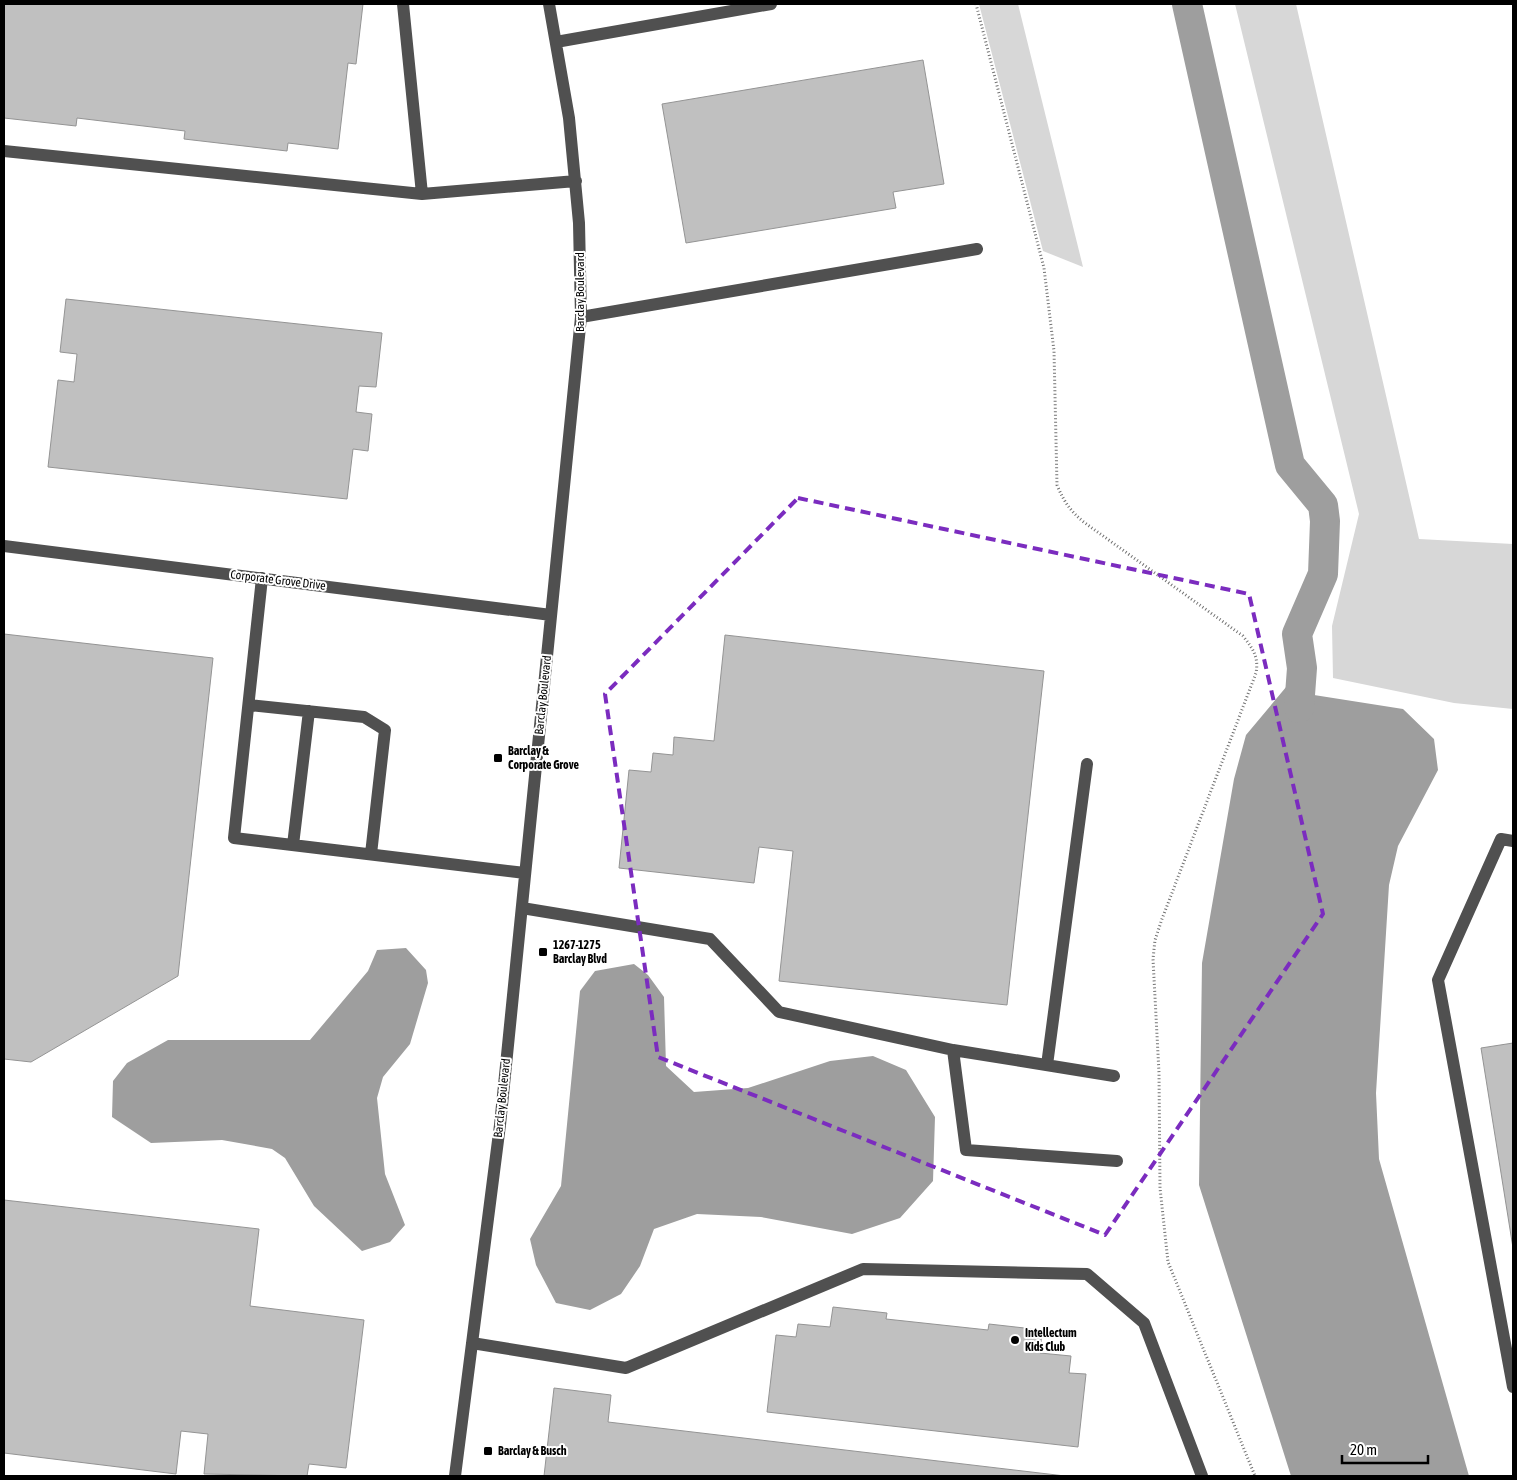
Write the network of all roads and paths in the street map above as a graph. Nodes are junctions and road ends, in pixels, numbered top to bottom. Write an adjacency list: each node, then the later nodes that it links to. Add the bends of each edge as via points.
1 (403, 4): 8 (street)
2 (549, 4): 5 (street, Barclay Boulevard)
3 (771, 4): 5 (street)
4 (976, 4): 30 (path, via 1044,268 1054,351 1057,484 1063,501 1085,523 1243,636 1258,661 1162,919 1153,958 1160,1188 1168,1262)
5 (556, 42): 7 (street, Barclay Boulevard, via 570,118)
6 (4, 151): 8 (street)
7 (576, 181): 8 (street); 10 (street, Barclay Boulevard)
8 (422, 194)
9 (977, 249): 10 (street)
10 (582, 318): 13 (street, Barclay Boulevard)
11 (4, 546): 12 (street, Corporate Grove Drive)
12 (262, 578): 13 (street, Corporate Grove Drive); 14 (street)
13 (551, 615): 20 (street, Barclay Boulevard)
14 (249, 705): 15 (street); 18 (street, via 234,838)
15 (309, 711): 18 (street); 19 (street, via 364,716 385,730)
16 (1087, 764): 23 (street)
17 (1513, 841): 27 (street, via 1501,839 1438,980)
18 (293, 845): 19 (street)
19 (371, 854): 20 (street)
20 (525, 873): 21 (street, Barclay Boulevard)
21 (522, 908): 22 (street, via 710,939 779,1012); 26 (street, Barclay Boulevard, via 500,1125)
22 (953, 1050): 23 (street); 25 (street, via 966,1150)
23 (1047, 1065): 24 (street)
24 (1114, 1076)
25 (1117, 1161)
26 (472, 1343): 28 (street, Barclay Boulevard); 29 (street, via 626,1368 863,1269 1087,1274 1144,1323)
27 (1513, 1387)
28 (456, 1476)
29 (1202, 1476)
30 (1255, 1476)

